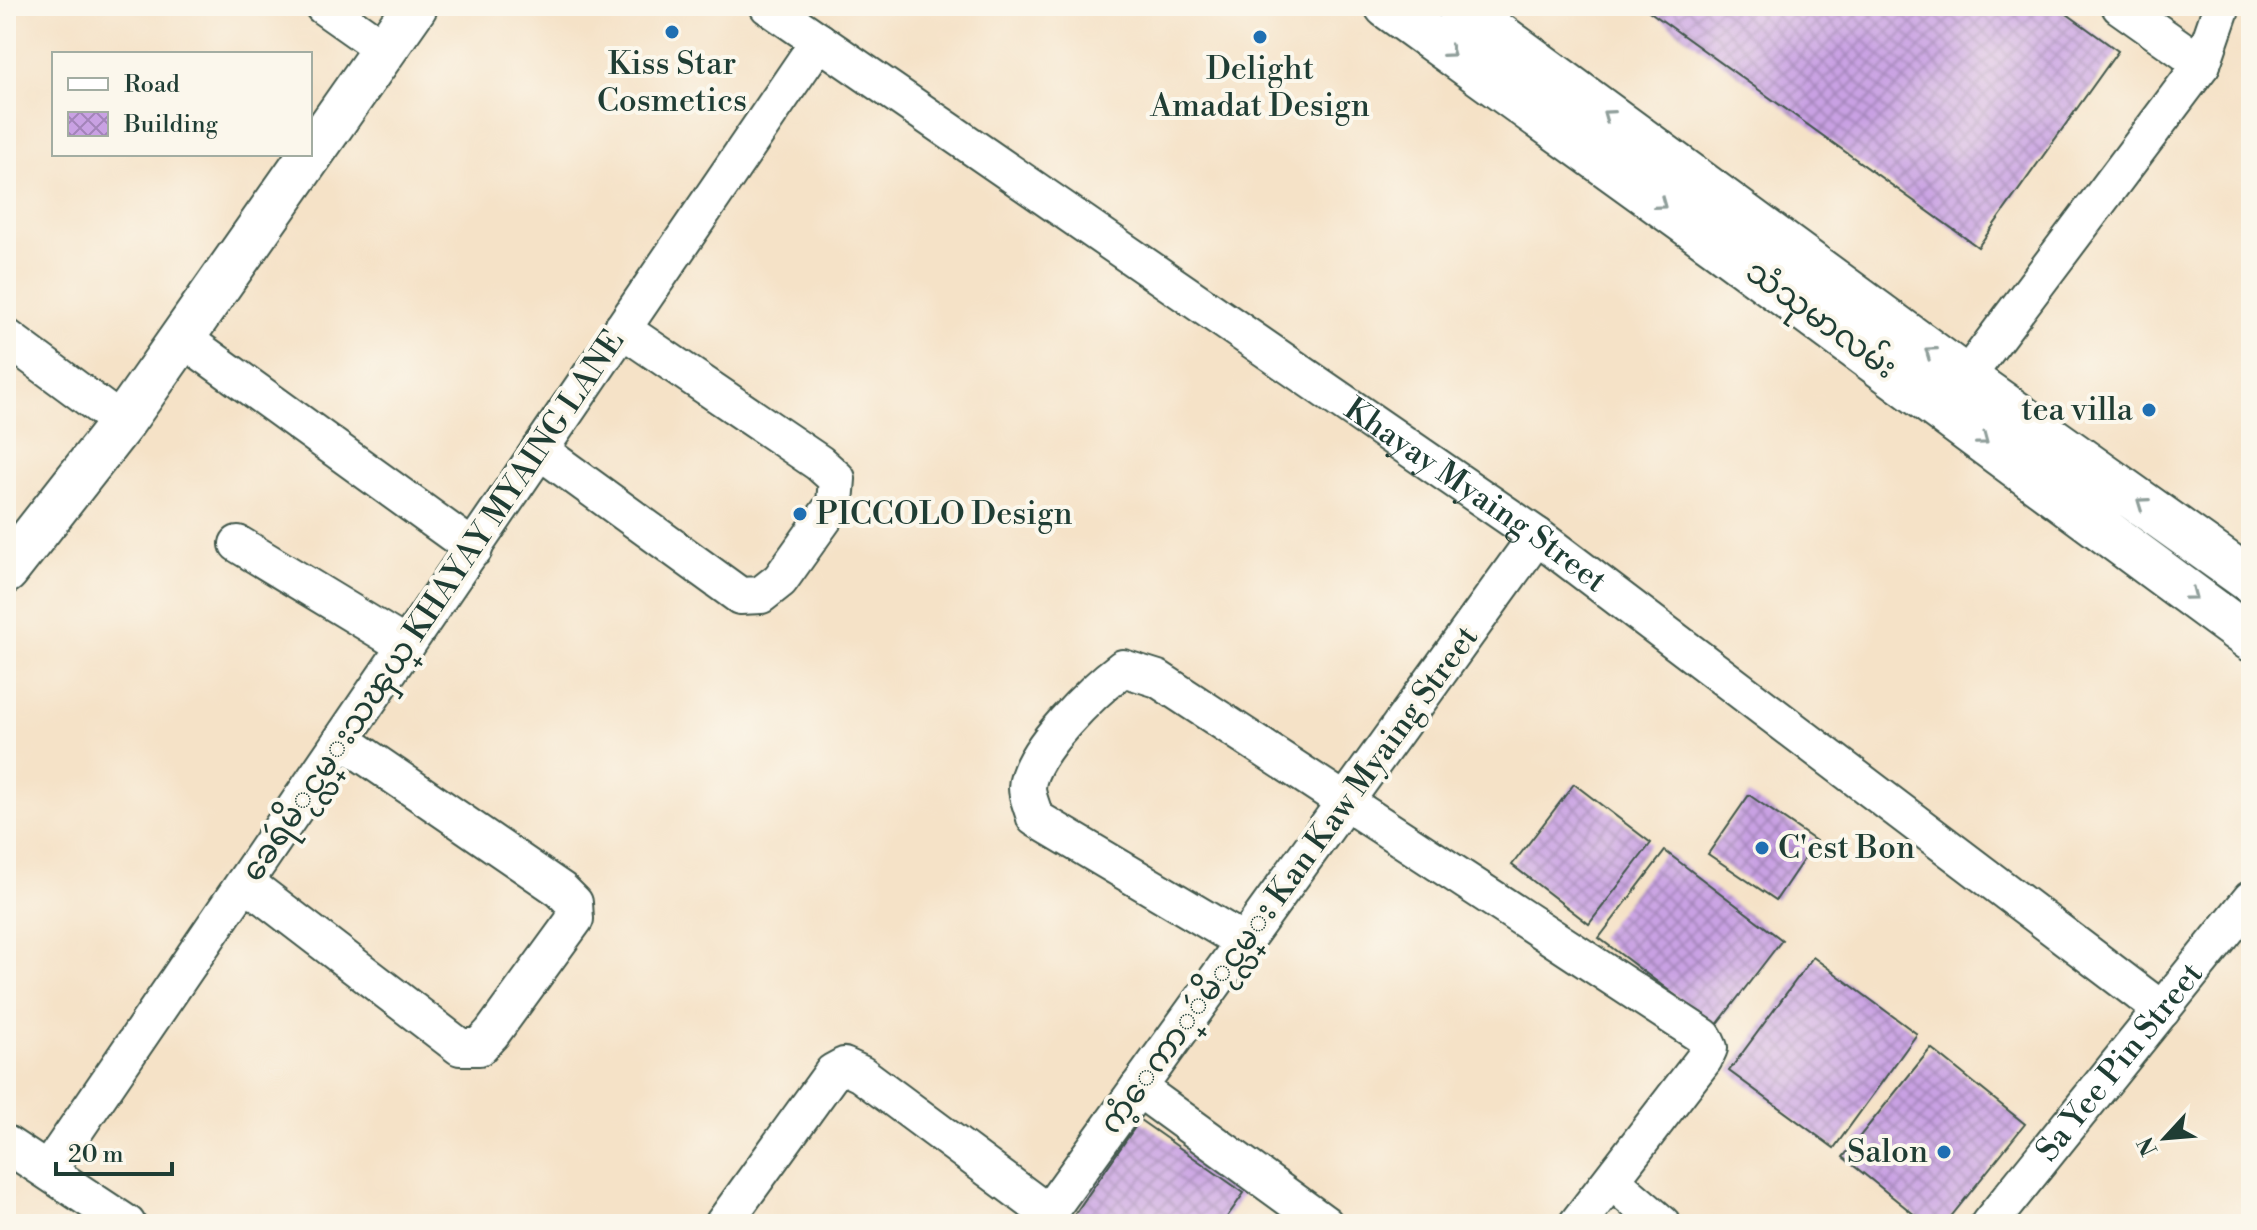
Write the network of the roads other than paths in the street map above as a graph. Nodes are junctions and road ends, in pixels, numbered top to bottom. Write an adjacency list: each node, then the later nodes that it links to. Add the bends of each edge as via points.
1 (323, 6): 9 (street)
2 (415, 6): 9 (main road)
3 (768, 6): 8 (street, Khayay Myaing Street)
4 (1387, 6): 16 (main road, သံသုမာလမ်း, one-way to 16)
5 (1459, 6): 16 (main road, သံသုမာလမ်း, one-way to 5)
6 (2120, 6): 10 (street)
7 (2222, 6): 10 (street)
8 (819, 41): 13 (street, ခေရဴမိႂင္လမ္းသၾယ္ KHAYAY MYAING LANE); 19 (street, Khayay Myaing Street)
9 (384, 49): 11 (main road)
10 (2202, 64): 16 (street)
11 (312, 151)
12 (309, 156): 15 (main road)
13 (622, 329): 18 (street, ခေရဴမိႂင္လမ္းသၾယ္ KHAYAY MYAING LANE); 18 (street, via 819,463 837,479 835,503 780,580 761,595 740,596)
14 (6, 337): 17 (street)
15 (181, 337): 17 (main road); 21 (street)
16 (1954, 394): 23 (main road, သံသုမာလမ်း, one-way to 16); 24 (main road, သံသုမာလမ်း, one-way to 24)
17 (122, 423): 22 (main road)
18 (539, 450): 21 (street, ခေရဴမိႂင္လမ္းသၾယ္ KHAYAY MYAING LANE)
19 (1537, 536): 27 (street, ကံ့ေကာ္ဴမိႂင္လမ္း Kan Kaw Myaing Street); 31 (street, Khayay Myaing Street)
20 (238, 544): 25 (street)
21 (474, 549): 25 (street, ခေရဴမိႂင္လမ္းသၾယ္ KHAYAY MYAING LANE)
22 (6, 571)
23 (2251, 581)
24 (2251, 639)
25 (406, 646): 26 (street, ခေရဴမိႂင္လမ္းသၾယ္ KHAYAY MYAING LANE)
26 (342, 740): 28 (street, ခေရဴမိႂင္လမ္းသၾယ္ KHAYAY MYAING LANE); 28 (street, via 561,890 574,903 575,919 492,1033 479,1047 460,1047)
27 (1347, 800): 30 (street, ကံ့ေကာ္ဴမိႂင္လမ္း Kan Kaw Myaing Street); 30 (street, via 1158,679 1123,668 1095,689 1033,765 1027,789 1035,818); 35 (street, via 1704,1037 1709,1048)
28 (245, 882): 34 (street, ခေရဴမိႂင္လမ္းသၾယ္ KHAYAY MYAING LANE)
29 (2251, 899): 31 (street, Sa Yee Pin Street)
30 (1244, 942): 32 (street, ကံ့ေကာ္ဴမိႂင္လမ္း Kan Kaw Myaing Street)
31 (2162, 1010): 42 (street, Sa Yee Pin Street)
32 (1138, 1088): 36 (street, ကံ့ေကာ္ဴမိႂင္လမ္း Kan Kaw Myaing Street); 39 (street)
33 (7, 1148): 34 (street)
34 (48, 1170): 37 (street)
35 (1612, 1181): 40 (street); 41 (street)
36 (1044, 1218): 38 (street, via 844,1066 833,1072)
37 (127, 1224)
38 (723, 1224)
39 (1325, 1224)
40 (1577, 1224)
41 (1662, 1224)
42 (1989, 1224)

